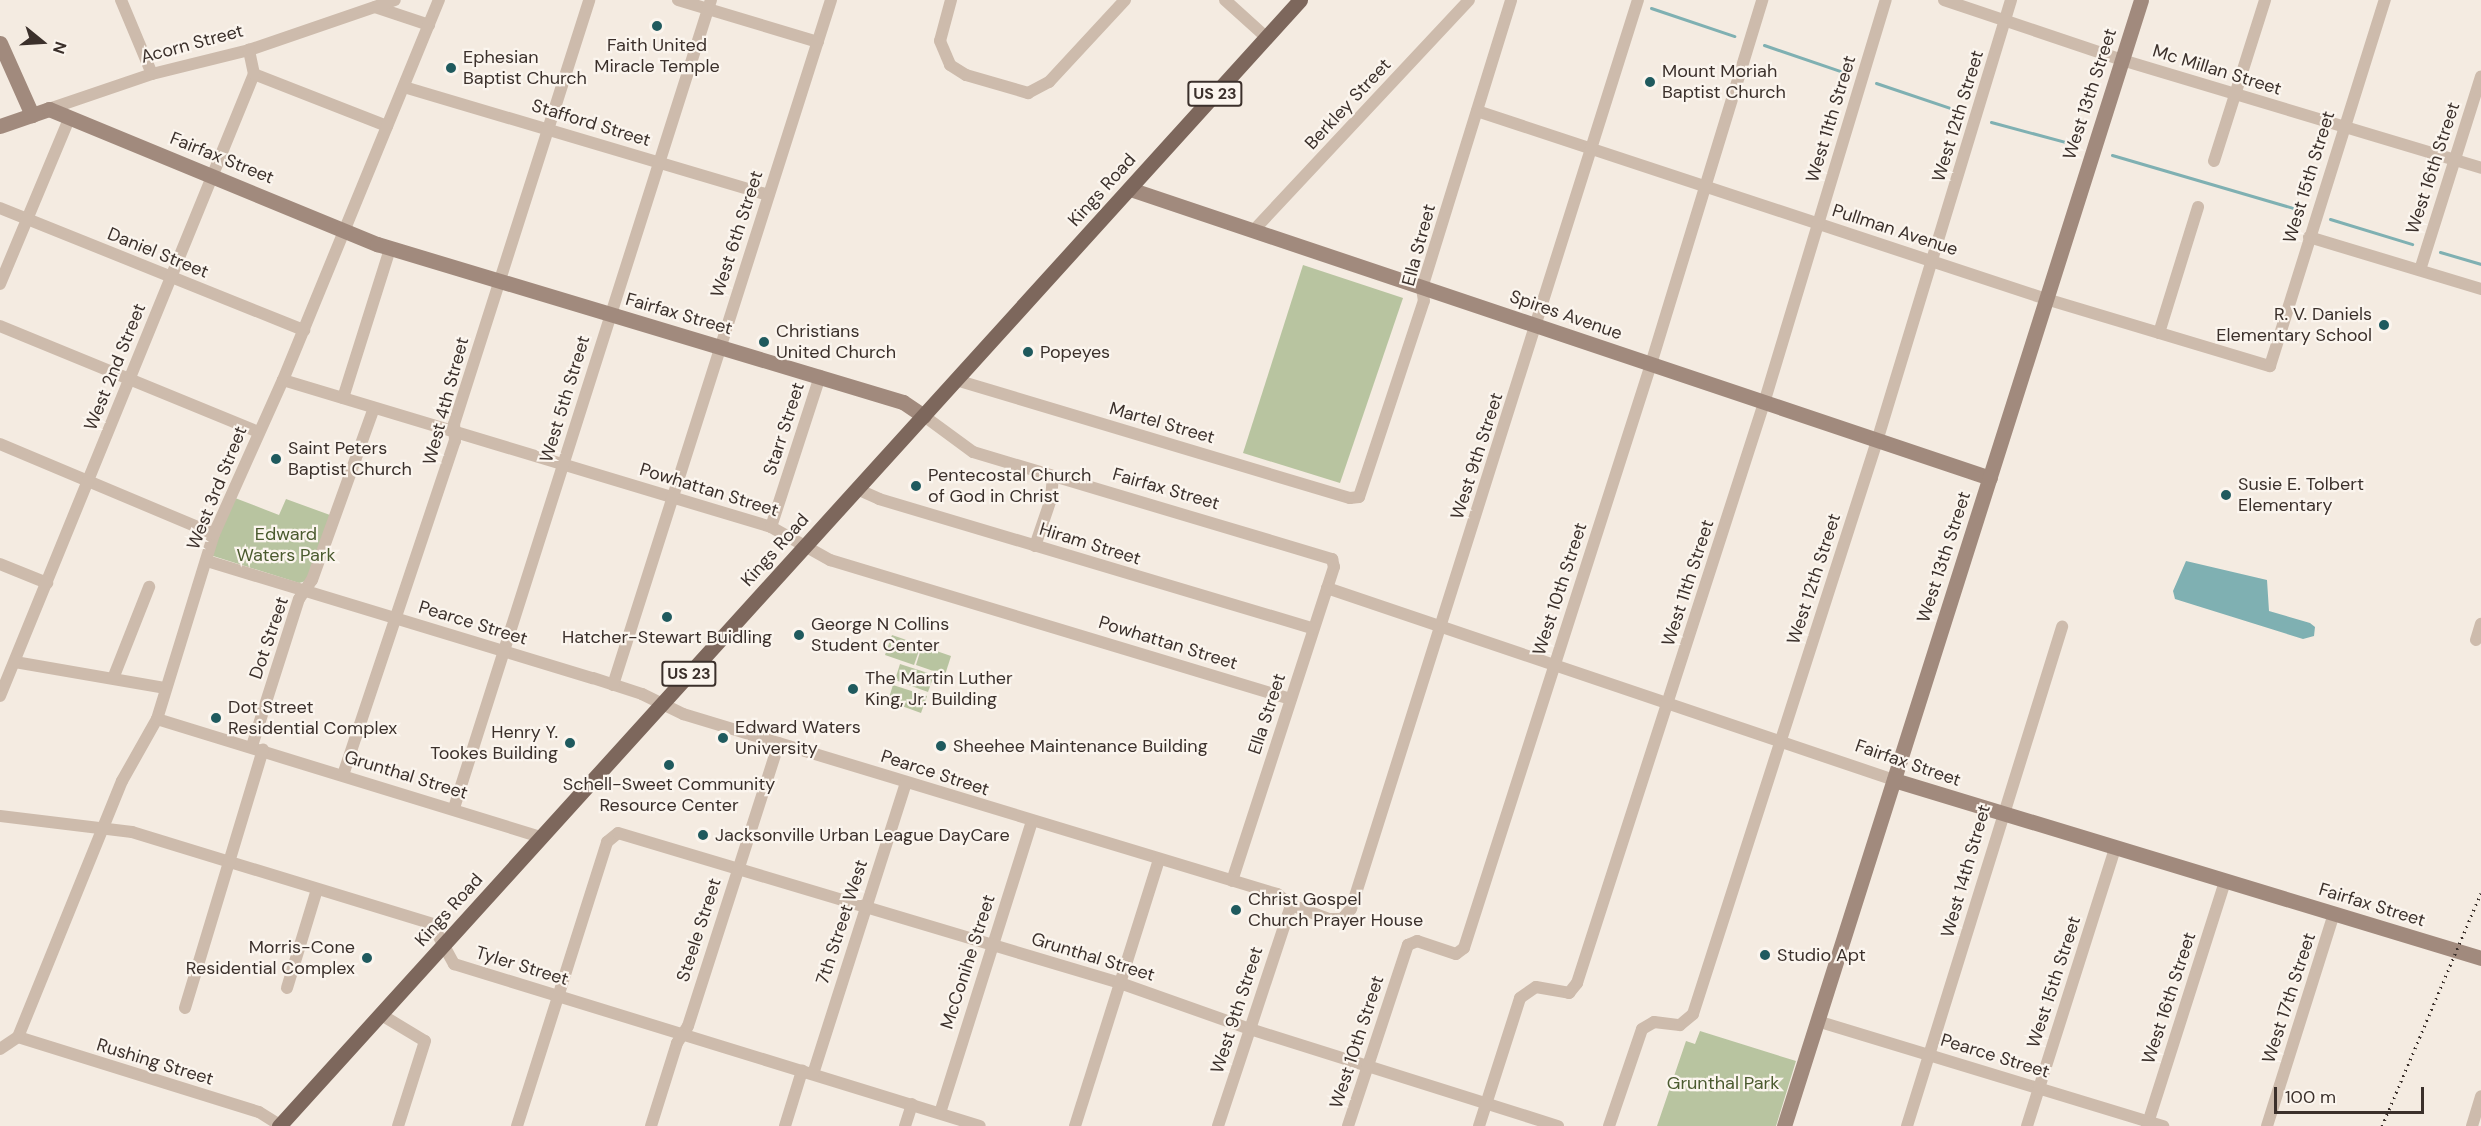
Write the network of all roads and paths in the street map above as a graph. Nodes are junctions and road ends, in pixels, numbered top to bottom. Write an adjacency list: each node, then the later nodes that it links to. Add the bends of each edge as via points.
1 (121, 0): 30 (street)
2 (395, 0): 22 (street, Acorn Street)
3 (439, 0): 24 (street, West 3rd Street)
4 (589, 0): 41 (street, West 4th Street)
5 (678, 0): 21 (street)
6 (831, 0): 26 (street, West 6th Street)
7 (951, 0): 8 (street, via 941,31 944,58 966,75 1018,92 1035,92 1049,82)
8 (1125, 0)
9 (1225, 0): 25 (street)
10 (1300, 0): 25 (main road, Kings Road / US 23)
11 (1469, 0): 57 (street, Berkley Street)
12 (1511, 0): 36 (street, Ella Street)
13 (1638, 0): 43 (street, West 9th Street)
14 (1762, 0): 49 (street, West 10th Street)
15 (1886, 0): 55 (street, West 11th Street)
16 (1944, 0): 23 (street, Mc Millan Street)
17 (2011, 0): 23 (street, West 12th Street)
18 (2141, 0): 29 (street, West 13th Street)
19 (2265, 0): 34 (street)
20 (2385, 0): 42 (street, West 15th Street)
21 (709, 4): 26 (street); 45 (street, West 5th Street)
22 (375, 7): 24 (street); 28 (street, Acorn Street)
23 (2005, 21): 29 (street, Mc Millan Street); 60 (street, West 12th Street)
24 (429, 25): 33 (street, West 3rd Street)
25 (1266, 37): 50 (main road, Kings Road / US 23)
26 (818, 42): 51 (street, West 6th Street)
27 (0, 43): 37 (street)
28 (249, 50): 30 (street, Acorn Street); 31 (street)
29 (2122, 60): 34 (street, Mc Millan Street); 67 (street, West 13th Street)
30 (152, 74): 35 (street, Acorn Street)
31 (255, 74): 40 (street); 48 (street, West 2nd Street)
32 (2481, 76): 44 (street, West 16th Street)
33 (404, 87): 40 (street, West 3rd Street); 41 (street, Stafford Street)
34 (2235, 94): 42 (street, Mc Millan Street); 46 (street)
35 (49, 109): 37 (street, Acorn Street); 38 (street, Fairfax Street)
36 (1477, 111): 43 (street, Pullman Avenue); 65 (street, Ella Street)
37 (32, 115): 39 (street, Acorn Street)
38 (70, 117): 48 (street, Fairfax Street); 54 (street)
39 (0, 126)
40 (387, 126): 56 (street, West 3rd Street)
41 (549, 128): 45 (street, Stafford Street); 63 (street, West 4th Street)
42 (2344, 128): 44 (street, Mc Millan Street); 58 (street, West 15th Street)
43 (1592, 148): 49 (street, Pullman Avenue); 70 (street, West 9th Street)
44 (2454, 160): 47 (street, Mc Millan Street); 61 (street, West 16th Street)
45 (658, 161): 51 (street, Stafford Street); 68 (street, West 5th Street)
46 (2214, 161)
47 (2481, 168)
48 (213, 176): 56 (street, Fairfax Street); 62 (street, West 2nd Street)
49 (1706, 186): 55 (street, Pullman Avenue); 74 (street, West 10th Street)
50 (1130, 189): 57 (street, Spires Avenue); 79 (main road, Kings Road / US 23)
51 (768, 195): 73 (street, West 6th Street)
52 (2198, 207): 72 (street)
53 (0, 208): 54 (street, Daniel Street)
54 (27, 219): 62 (street, Daniel Street); 64 (street)
55 (1818, 223): 60 (street, Pullman Avenue); 81 (street, West 11th Street)
56 (345, 230): 59 (street, Fairfax Street); 71 (street, West 3rd Street)
57 (1253, 231): 65 (street, Spires Avenue)
58 (2309, 237): 61 (street); 75 (street, West 15th Street)
59 (390, 249): 63 (street, Fairfax Street); 80 (street)
60 (1932, 261): 67 (street, Pullman Avenue); 86 (street, West 12th Street)
61 (2420, 270): 66 (street)
62 (171, 278): 71 (street, Daniel Street); 77 (street, West 2nd Street)
63 (500, 281): 68 (street, Fairfax Street); 85 (street, West 4th Street)
64 (0, 284)
65 (1422, 288): 70 (street, Spires Avenue); 93 (street, Ella Street, via 1424,301)
66 (2481, 288)
67 (2046, 299): 72 (street, Pullman Avenue); 90 (street, West 13th Street)
68 (610, 314): 73 (street, Fairfax Street); 88 (street, West 5th Street)
69 (0, 326): 77 (street)
70 (1537, 326): 74 (street, Spires Avenue); 108 (street, West 9th Street)
71 (304, 330): 78 (street, West 3rd Street)
72 (2159, 333): 75 (street, Pullman Avenue)
73 (720, 347): 76 (street, Fairfax Street); 94 (street, West 6th Street)
74 (1651, 364): 81 (street, Spires Avenue); 114 (street, West 10th Street)
75 (2270, 366)
76 (820, 376): 83 (street, Fairfax Street, via 903,402); 95 (street, Starr Street)
77 (130, 379): 84 (street); 91 (street, West 2nd Street)
78 (283, 380): 80 (street, Powhattan Street); 84 (street, West 3rd Street)
79 (956, 380): 83 (main road, Kings Road / US 23); 93 (street, Martel Street, via 1350,498)
80 (343, 398): 82 (street, Powhattan Street)
81 (1764, 403): 86 (street, Spires Avenue); 120 (street, West 11th Street)
82 (374, 408): 85 (street, Powhattan Street); 105 (street, Dot Street, via 312,580)
83 (924, 416): 89 (street, Fairfax Street, via 973,452); 92 (main road, Kings Road / US 23)
84 (259, 432): 96 (street, West 3rd Street)
85 (454, 432): 88 (street, Powhattan Street); 106 (street, West 4th Street, via 455,441)
86 (1877, 441): 90 (street, Spires Avenue); 123 (street, West 12th Street)
87 (0, 444): 91 (street)
88 (562, 465): 94 (street, Powhattan Street); 112 (street, West 5th Street)
89 (1053, 477): 97 (street, via 1051,499); 99 (street, Fairfax Street)
90 (1990, 478): 127 (street, West 13th Street)
91 (88, 480): 96 (street); 102 (street, West 2nd Street)
92 (857, 489): 97 (street, Hiram Street); 98 (main road, Kings Road / US 23)
93 (1359, 497)
94 (671, 498): 95 (street, Powhattan Street); 116 (street, West 6th Street)
95 (771, 527): 98 (street, Powhattan Street, via 788,533)
96 (214, 534): 100 (street, West 3rd Street)
97 (1035, 546): 110 (street, Hiram Street)
98 (805, 547): 119 (street, Powhattan Street, via 830,560); 121 (main road, Kings Road / US 23)
99 (1332, 559): 104 (street, Ella Street, via 1334,567)
100 (207, 561): 105 (street, Pearce Street); 117 (street, West 3rd Street)
101 (0, 564): 102 (street)
102 (47, 583): 113 (street, West 2nd Street)
103 (149, 586): 115 (street)
104 (1327, 588): 108 (street, Fairfax Street); 110 (street, Ella Street)
105 (305, 590): 106 (street, Pearce Street); 125 (street, Dot Street, via 299,599)
106 (396, 618): 112 (street, Pearce Street); 126 (street, West 4th Street)
107 (2481, 624): 111 (street)
108 (1441, 626): 114 (street, Fairfax Street); 145 (street, West 9th Street, via 1351,909)
109 (2062, 627): 130 (street, West 14th Street)
110 (1313, 628): 119 (street, Ella Street)
111 (2476, 640)
112 (504, 650): 116 (street, Pearce Street); 129 (street, West 5th Street)
113 (15, 662): 115 (street); 118 (street, West 2nd Street)
114 (1555, 664): 120 (street, Fairfax Street); 160 (street, West 10th Street, via 1464,948 1452,954 1417,941 1408,945)
115 (114, 676): 117 (street)
116 (613, 685): 121 (street, Pearce Street)
117 (166, 688): 122 (street, West 3rd Street)
118 (0, 696)
119 (1290, 699): 139 (street, Ella Street)
120 (1668, 703): 123 (street, Fairfax Street); 164 (street, West 11th Street, via 1577,983 1569,993 1536,987 1524,993)
121 (662, 704): 124 (street, Pearce Street, via 683,714); 134 (main road, Kings Road / US 23)
122 (157, 719): 125 (street, Grunthal Street); 133 (street, West 3rd Street, via 122,781)
123 (1780, 740): 127 (street, Fairfax Street); 180 (street, West 12th Street, via 1693,1014 1680,1025 1654,1022 1642,1029)
124 (779, 742): 128 (street, Pearce Street); 138 (street, Steele Street)
125 (258, 748): 126 (street, Grunthal Street); 137 (street, Dot Street)
126 (344, 775): 129 (street, Grunthal Street)
127 (1894, 780): 130 (street, Fairfax Street); 154 (street, West 13th Street)
128 (906, 782): 132 (street, Pearce Street); 143 (street, 7th Street West)
129 (454, 808): 134 (street, Grunthal Street)
130 (2005, 814): 135 (street, Fairfax Street); 159 (street, West 14th Street)
131 (0, 816): 133 (street, Tyler Street)
132 (1032, 822): 136 (street, Pearce Street); 147 (street, McConihe Street)
133 (102, 828): 137 (street, Tyler Street, via 132,832); 157 (street, West 3rd Street)
134 (541, 837): 146 (main road, Kings Road / US 23)
135 (2115, 848): 140 (street, Fairfax Street); 162 (street, West 15th Street)
136 (1159, 860): 139 (street, Pearce Street); 149 (street)
137 (231, 862): 141 (street, Tyler Street); 152 (street, Dot Street)
138 (738, 868): 143 (street, Grunthal Street); 151 (street, Grunthal Street, via 623,833 614,834 607,842); 156 (street, Steele Street)
139 (1232, 881): 142 (street, Pearce Street, via 1277,894)
140 (2225, 881): 144 (street, Fairfax Street); 167 (street, West 16th Street)
141 (317, 889): 146 (street, Tyler Street, via 432,924); 150 (street)
142 (1291, 905): 145 (street, Pearce Street, via 1329,919); 155 (street, West 9th Street)
143 (865, 907): 147 (street, Grunthal Street); 161 (street, 7th Street West)
144 (2334, 914): 148 (street, Fairfax Street); 185 (street, West 17th Street)
145 (1342, 919)
146 (443, 944): 151 (street, Tyler Street, via 454,964); 153 (main road, Kings Road / US 23)
147 (993, 945): 149 (street, Grunthal Street); 166 (street, McConihe Street)
148 (2481, 958)
149 (1120, 983): 155 (street, Grunthal Street); 175 (street)
150 (287, 988)
151 (558, 996): 156 (street, Tyler Street); 170 (street)
152 (185, 1008)
153 (380, 1014): 168 (main road, Kings Road / US 23); 169 (street, via 425,1041)
154 (1817, 1021): 159 (street, Pearce Street); 181 (street, West 13th Street)
155 (1250, 1029): 160 (street, Grunthal Street); 176 (street, West 9th Street)
156 (682, 1034): 161 (street, Tyler Street); 171 (street, Steele Street)
157 (18, 1037): 158 (street); 168 (street, Rushing Street, via 259,1112)
158 (0, 1049)
159 (1929, 1055): 162 (street, Pearce Street); 182 (street, West 14th Street)
160 (1367, 1066): 164 (street, Grunthal Street); 177 (street, West 10th Street)
161 (807, 1072): 165 (street, Tyler Street); 172 (street, 7th Street West)
162 (2038, 1089): 167 (street, Pearce Street); 183 (street, West 15th Street)
163 (2481, 1096): 186 (street)
164 (1487, 1103): 178 (street, West 11th Street); 179 (street, Grunthal Street)
165 (912, 1104): 166 (street, Tyler Street); 173 (street)
166 (940, 1113): 174 (street, Tyler Street)
167 (2147, 1124): 184 (street, Pearce Street)
168 (280, 1126)
169 (398, 1126)
170 (517, 1126)
171 (651, 1126)
172 (785, 1126)
173 (905, 1126)
174 (980, 1126)
175 (1075, 1126)
176 (1218, 1126)
177 (1348, 1126)
178 (1479, 1126)
179 (1558, 1126)
180 (1609, 1126)
181 (1784, 1126)
182 (1907, 1126)
183 (2027, 1126)
184 (2163, 1126)
185 (2267, 1126)
186 (2472, 1126)

